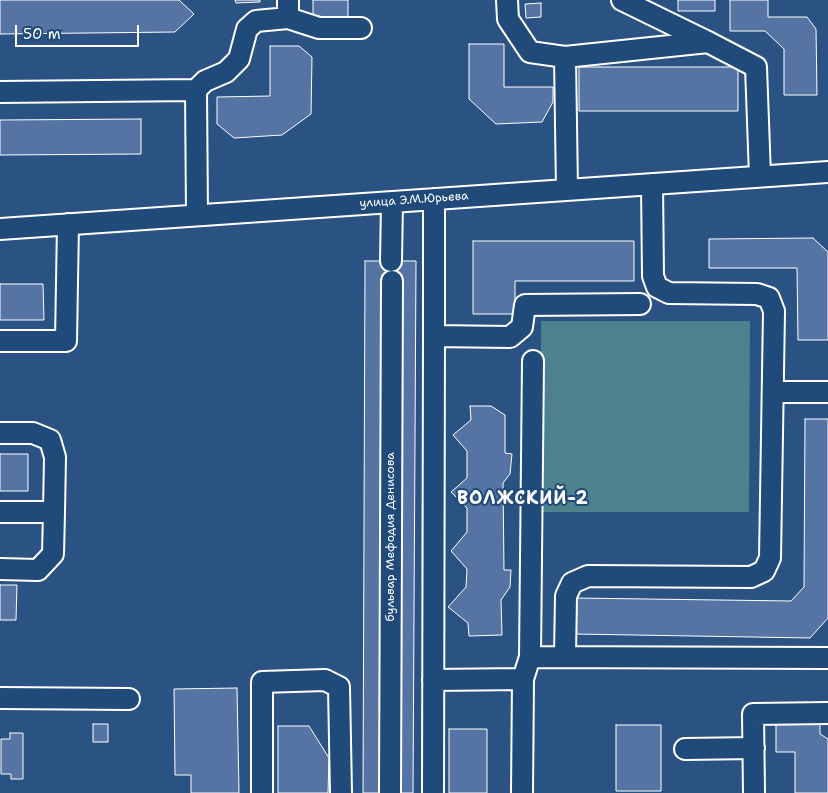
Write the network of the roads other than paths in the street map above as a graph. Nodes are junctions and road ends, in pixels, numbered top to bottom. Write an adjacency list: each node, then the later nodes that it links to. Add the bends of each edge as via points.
1 (507, 0): 6 (street, via 508,19 530,52)
2 (622, 0): 5 (street)
3 (288, 9): 4 (street, via 319,28); 7 (street, via 256,20 247,29 239,59 226,72 205,81)
4 (361, 28)
5 (708, 42): 6 (street); 10 (street, via 756,67)
6 (565, 57): 12 (street)
7 (196, 90): 8 (street); 15 (street)
8 (0, 92)
9 (828, 172): 10 (street, улица Э.М.Юрьева)
10 (760, 176): 11 (street, улица Э.М.Юрьева)
11 (652, 184): 12 (street, улица Э.М.Юрьева); 24 (street, via 653,276 657,288 669,293 757,294 769,298 774,311)
12 (567, 190): 13 (street, улица Э.М.Юрьева)
13 (434, 199): 14 (street, улица Э.М.Юрьева); 21 (street)
14 (392, 202): 15 (street, улица Э.М.Юрьева); 18 (street)
15 (197, 215): 16 (street, улица Э.М.Юрьева)
16 (68, 224): 17 (street, улица Э.М.Юрьева); 22 (street, via 66,341)
17 (0, 229)
18 (391, 261)
19 (392, 281): 42 (street, бульвар Мефодия Денисова)
20 (640, 304): 21 (street, via 525,305 522,327 510,337)
21 (434, 336): 34 (street)
22 (0, 341)
23 (534, 361): 31 (street)
24 (773, 392): 25 (street); 30 (street, via 770,558 764,571 751,577 588,576 572,583 566,596)
25 (828, 392)
26 (0, 433): 28 (street, via 33,433 50,440 55,457)
27 (0, 512): 28 (street)
28 (54, 512): 29 (street, via 53,554 38,570)
29 (0, 569)
30 (566, 656): 31 (street); 32 (street)
31 (530, 657): 33 (street)
32 (828, 658)
33 (523, 679): 34 (street); 44 (street)
34 (433, 680): 43 (street)
35 (0, 698): 36 (street)
36 (129, 699)
37 (828, 713): 39 (street, via 753,714)
38 (685, 748): 39 (street)
39 (754, 748): 45 (street)
40 (262, 793): 41 (street, via 262,682 324,680 339,687)
41 (341, 793)
42 (390, 793)
43 (433, 793)
44 (522, 793)
45 (754, 793)

